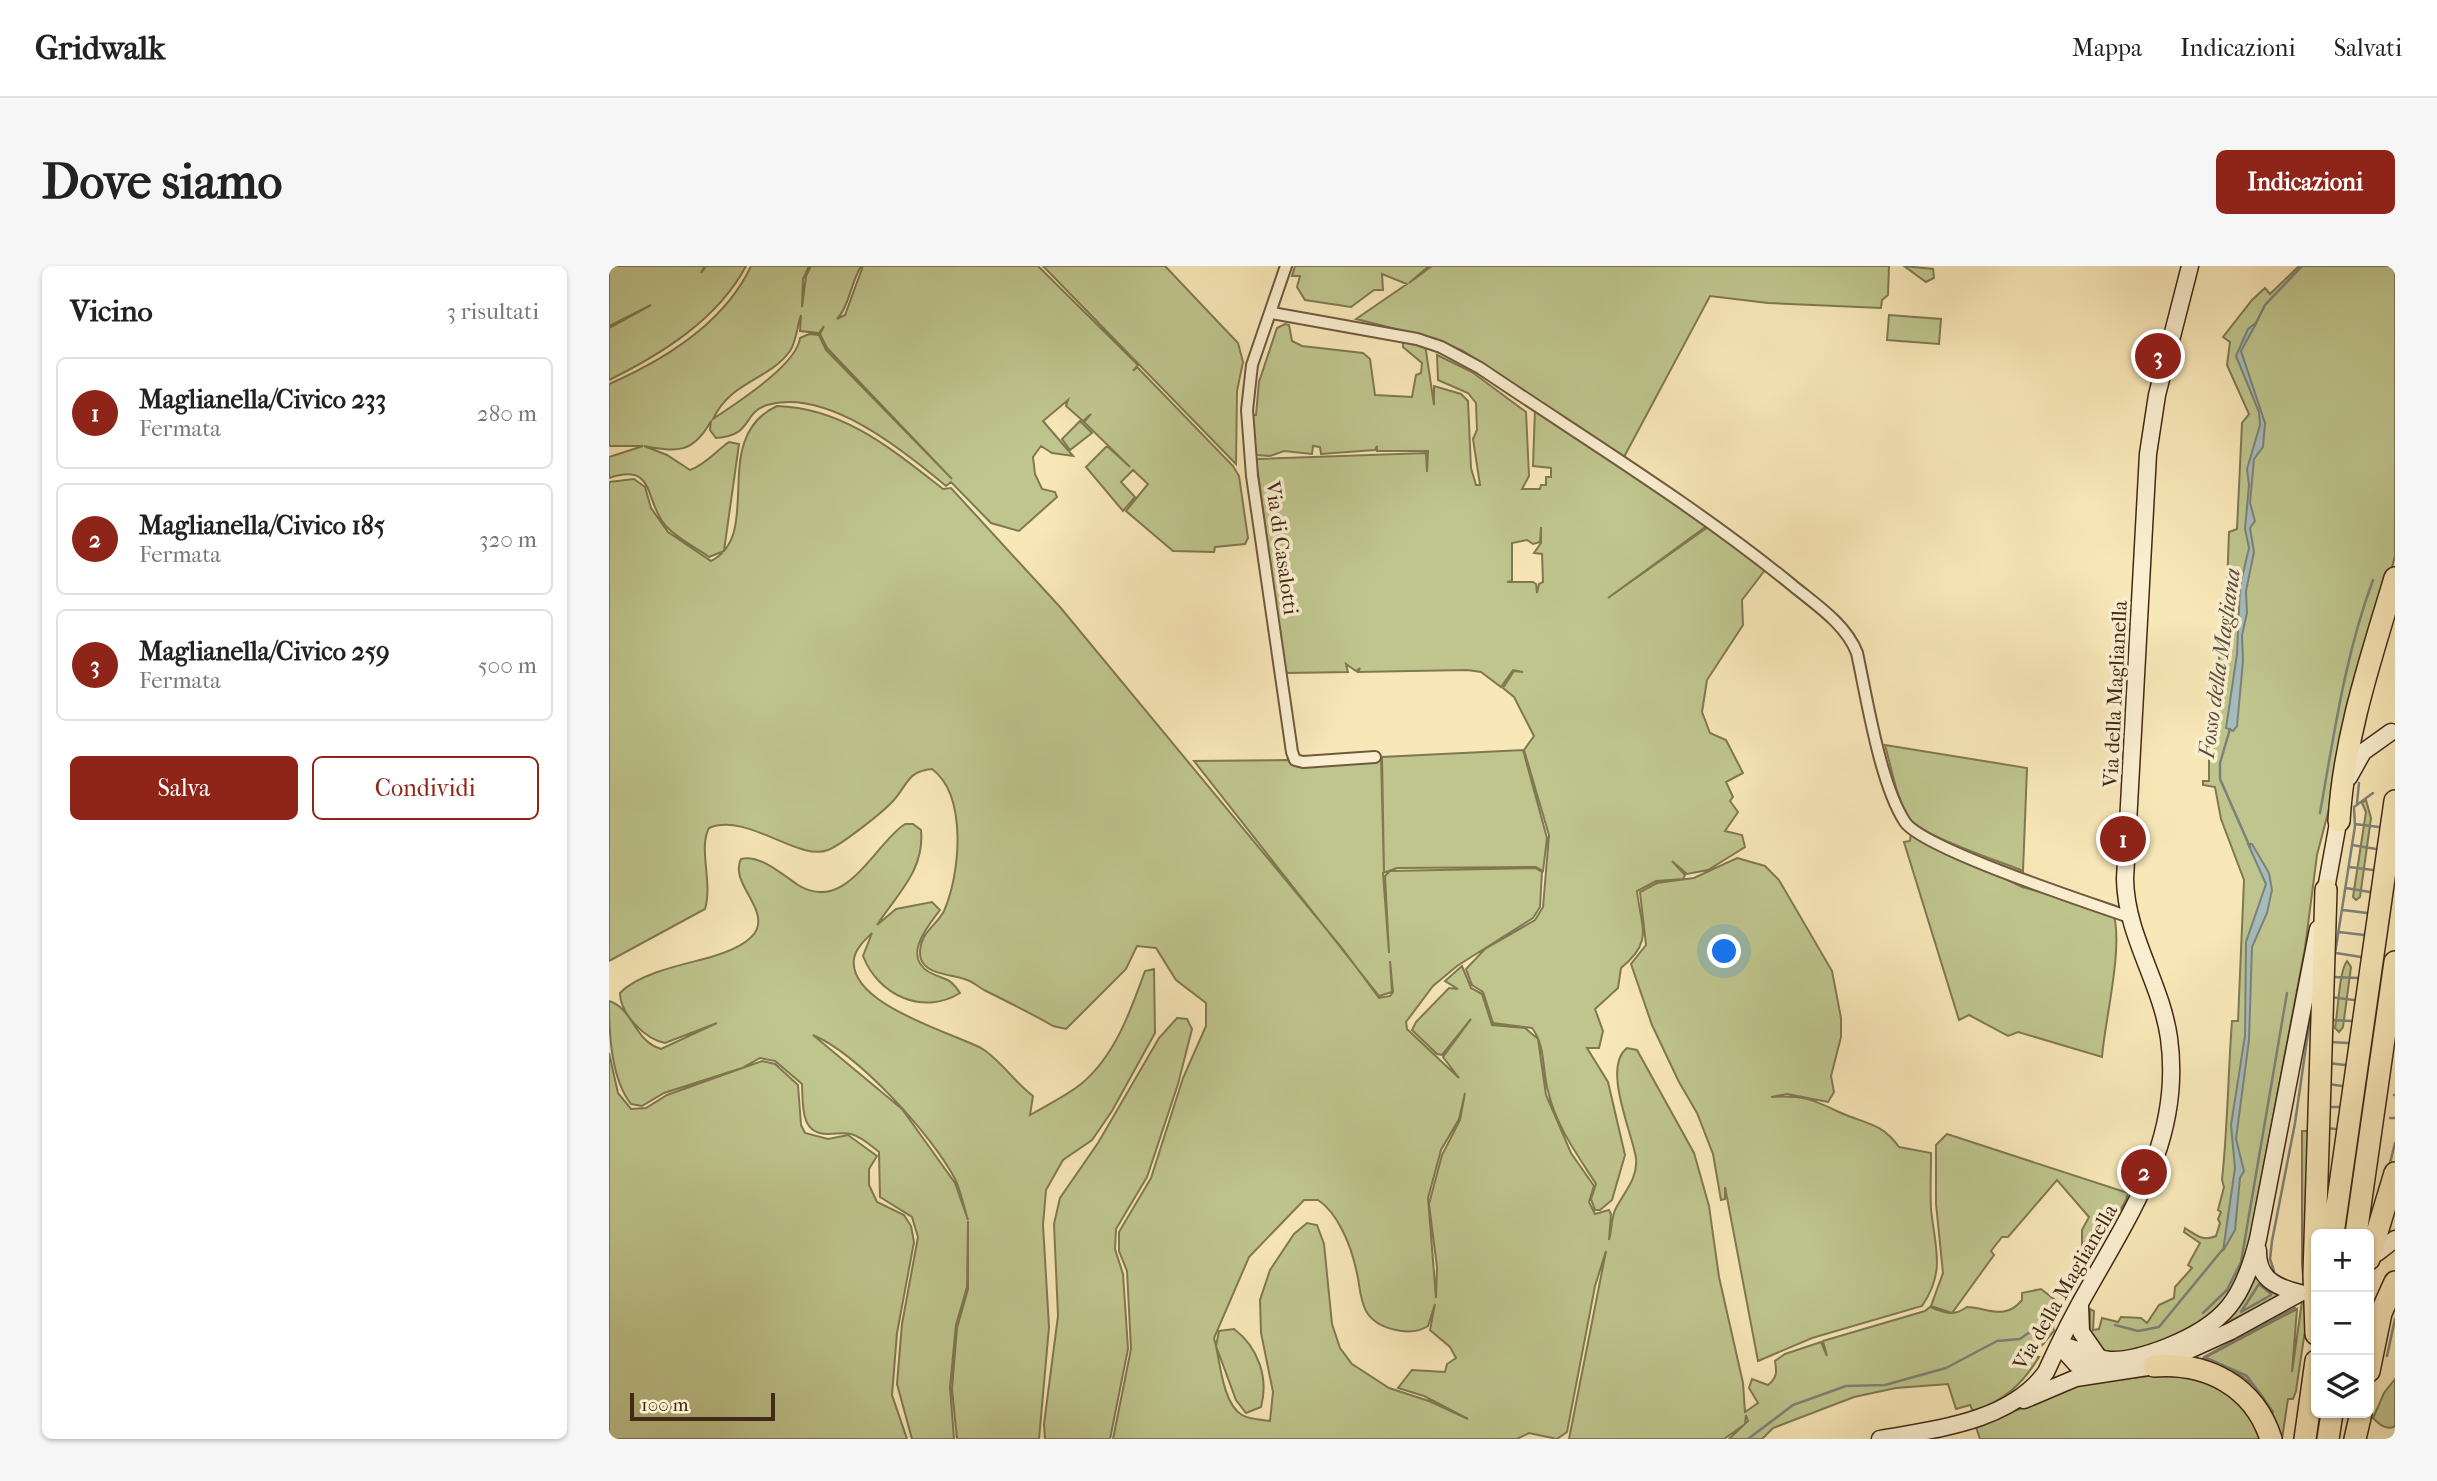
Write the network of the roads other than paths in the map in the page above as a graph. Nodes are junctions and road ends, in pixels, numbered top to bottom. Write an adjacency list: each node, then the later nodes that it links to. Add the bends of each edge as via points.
1 (1286, 266): 3 (street, Via di Casalotti)
2 (2190, 266): 10 (main road, Via della Maglianella, via 2157,395 2148,454 2125,879)
3 (1272, 313): 6 (street, Via di Casalotti, via 1250,376 1247,429 1292,752 1294,759 1303,762); 10 (street, via 1403,335 1441,347 1480,368 1720,528 1850,637 1884,766 1899,809 1912,829 2028,881)
4 (2395, 578): 8 (highway, via 2357,706 2341,776)
5 (2391, 732): 8 (main road, via 2369,745 2357,760)
6 (1375, 757)
7 (2395, 801): 13 (highway)
8 (2339, 821): 9 (main road)
9 (2326, 890): 15 (main road); 22 (highway)
10 (2129, 917): 23 (main road, Via della Maglianella, via 2166,1021 2170,1092 2149,1180)
11 (2395, 961): 14 (highway)
12 (2395, 1173): 18 (highway)
13 (2334, 1229)
14 (2357, 1229)
15 (2258, 1239): 26 (main road, via 2245,1285 2210,1326 2147,1354); 27 (main road, via 2257,1261 2265,1276 2300,1293)
16 (2395, 1239): 19 (main road)
17 (2395, 1246): 20 (main road)
18 (2374, 1252)
19 (2374, 1255)
20 (2374, 1256)
21 (2395, 1282): 25 (highway, via 2381,1313)
22 (2315, 1292)
23 (2080, 1303): 24 (main road, Via della Maglianella); 26 (main road, via 2081,1332)
24 (2059, 1345): 26 (main road, via 2076,1364); 29 (main road, Via della Maglianella, via 2041,1379)
25 (2372, 1355)
26 (2102, 1365): 27 (main road); 29 (main road)
27 (2154, 1366): 33 (highway, via 2193,1367 2223,1379 2251,1402)
28 (2311, 1396): 34 (highway)
29 (2011, 1403): 32 (main road, Via della Maglianella, via 1972,1419)
30 (2331, 1418): 35 (highway)
31 (2360, 1418): 36 (highway)
32 (1880, 1439)
33 (2271, 1439)
34 (2305, 1439)
35 (2327, 1439)
36 (2355, 1439)

